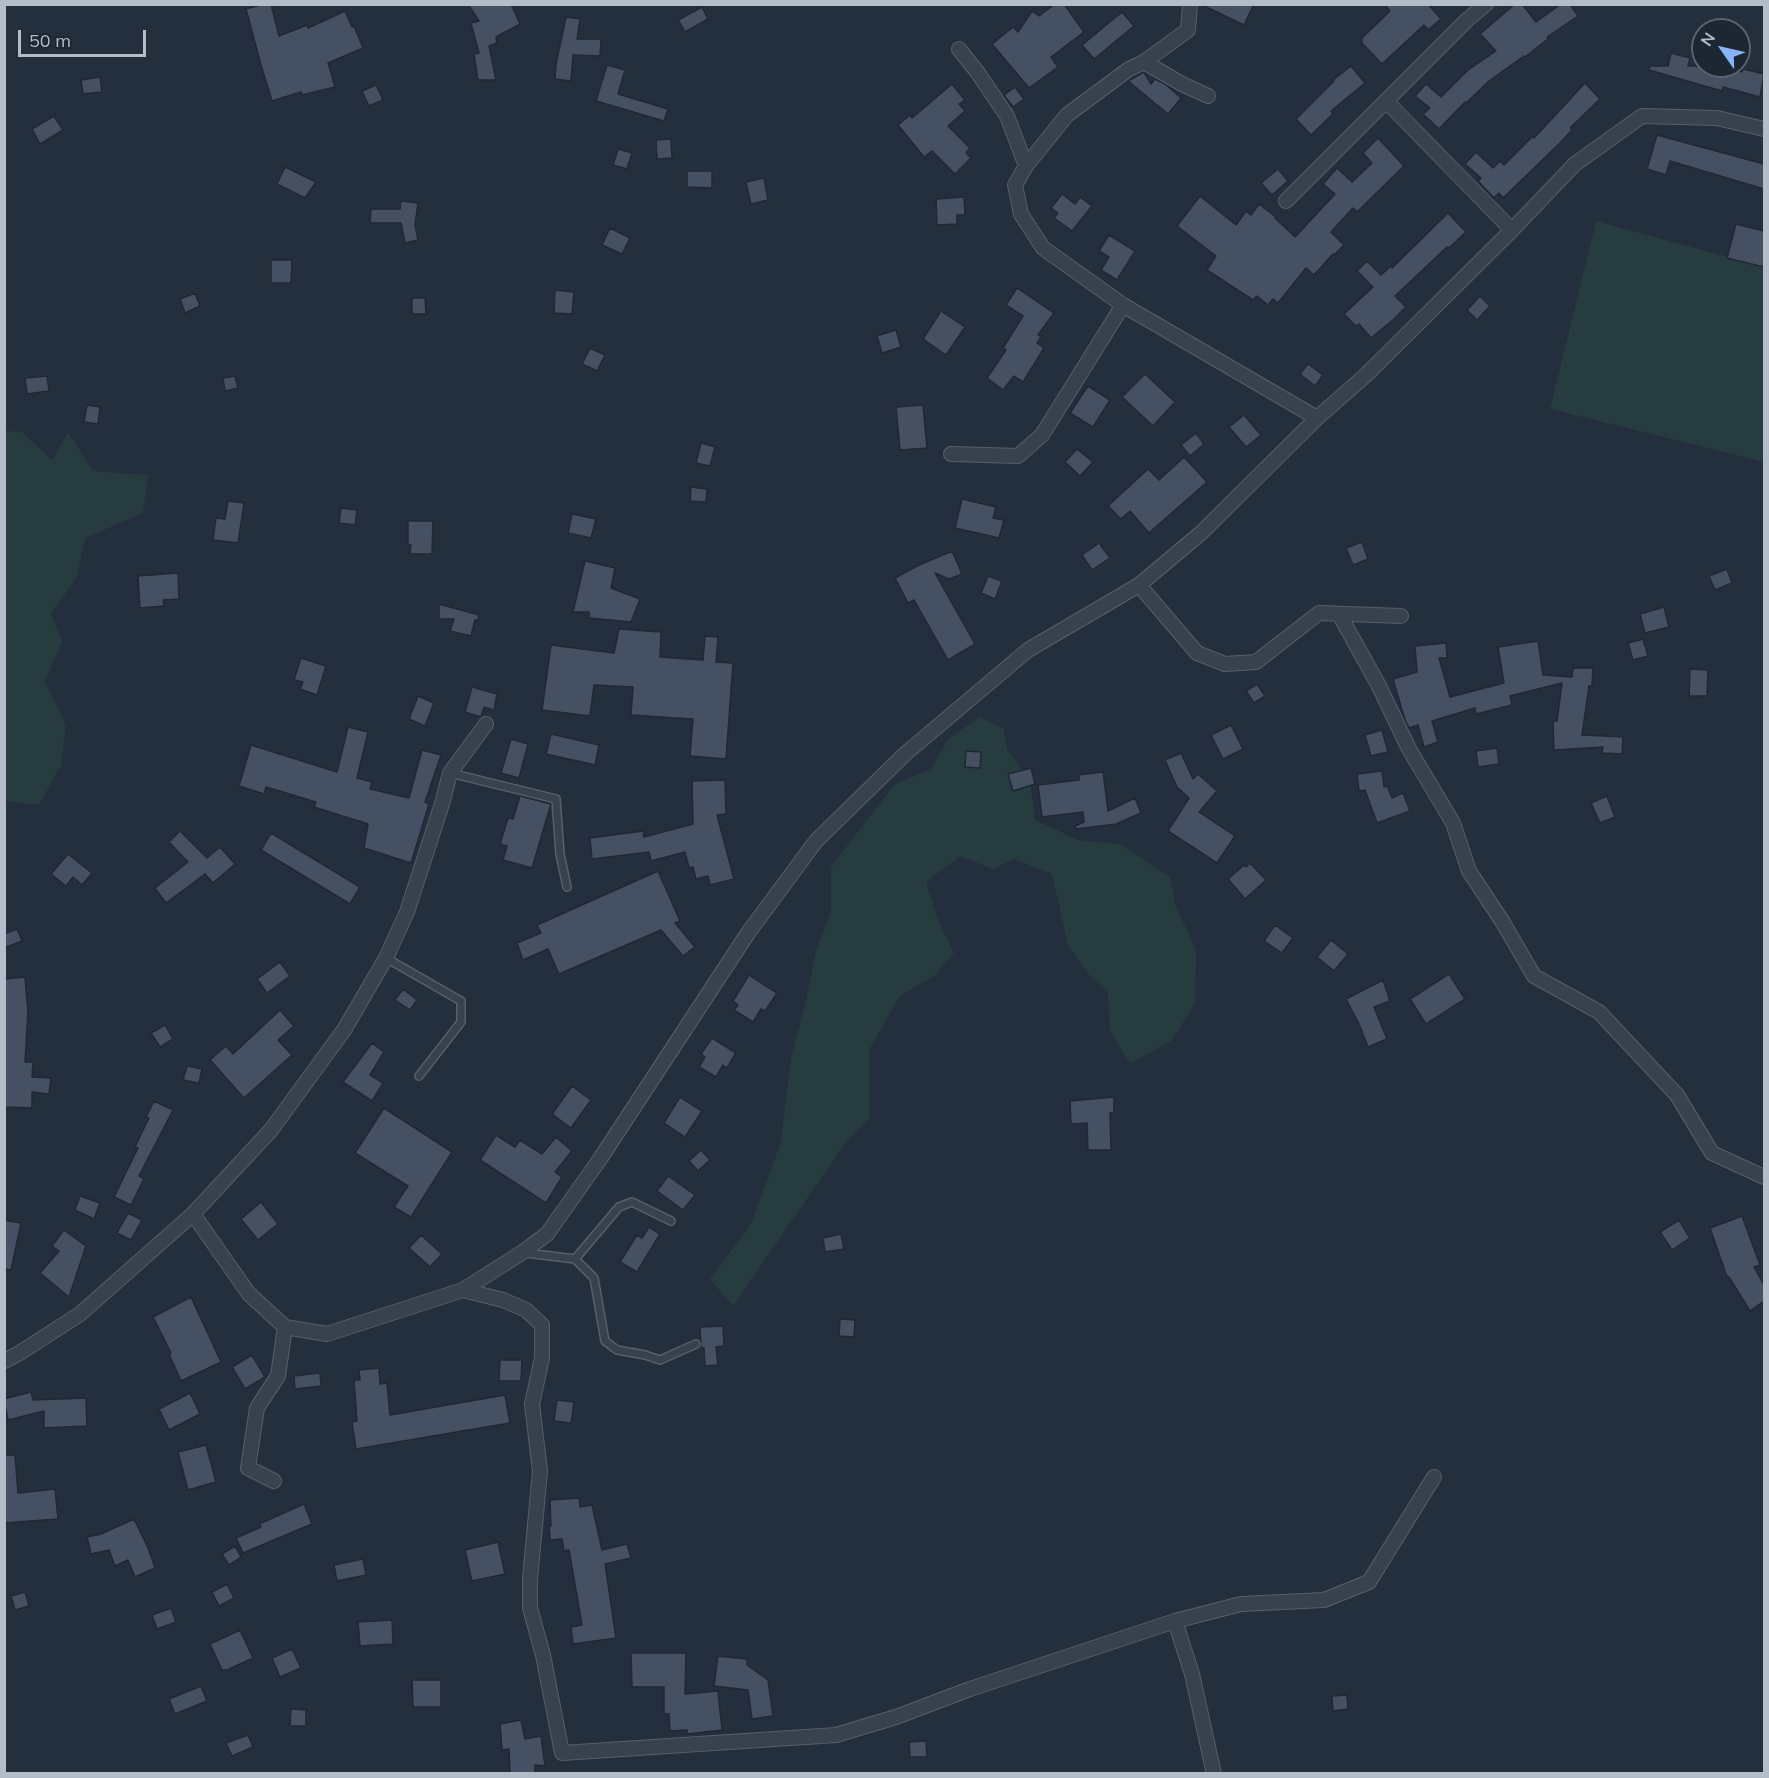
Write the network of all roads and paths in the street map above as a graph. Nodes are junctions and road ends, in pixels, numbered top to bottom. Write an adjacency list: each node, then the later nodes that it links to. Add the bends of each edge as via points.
1 (1190, 4): 4 (street, via 1188,30)
2 (1486, 4): 6 (street)
3 (959, 49): 8 (street, via 1007,116)
4 (1144, 62): 5 (street); 8 (street, via 1067,115)
5 (1208, 96)
6 (1386, 101): 9 (street); 10 (street)
7 (1764, 129): 10 (street, via 1718,118 1642,116 1575,164)
8 (1026, 165): 11 (street, via 1015,185 1021,214 1043,248)
9 (1286, 201)
10 (1512, 230): 12 (street, via 1366,375)
11 (1123, 305): 12 (street); 13 (street, via 1042,435 1018,456)
12 (1317, 418): 14 (street, via 1201,534)
13 (951, 453)
14 (1139, 585): 15 (street, via 1197,653 1226,664 1256,662 1319,613); 25 (street, via 1028,650 905,754 816,842 748,933 547,1234)
15 (1339, 614): 16 (street); 22 (street, via 1409,749 1453,823 1469,871 1534,976 1599,1012 1677,1095 1712,1153)
16 (1401, 616)
17 (486, 724): 18 (street)
18 (450, 773): 19 (lane, via 556,799); 20 (street, via 407,912)
19 (567, 887)
20 (386, 958): 21 (lane, via 461,1001 461,1022); 23 (street, via 344,1030 271,1130)
21 (419, 1076)
22 (1764, 1178)
23 (193, 1214): 28 (street, via 249,1294); 30 (street, via 80,1314)
24 (671, 1221): 26 (lane, via 632,1202 620,1207)
25 (523, 1252): 26 (lane); 27 (street)
26 (575, 1259): 29 (lane, via 594,1278 605,1341 617,1350 660,1360)
27 (463, 1290): 28 (street, via 327,1334); 33 (street, via 526,1310 542,1325 542,1358 532,1404 540,1471 530,1608 562,1753 836,1735)
28 (285, 1327): 32 (street, via 278,1376 257,1408 248,1468)
29 (696, 1344)
30 (4, 1361)
31 (1434, 1477): 33 (street, via 1369,1581 1324,1600 1241,1604)
32 (274, 1480)
33 (1175, 1621): 34 (street, via 1192,1674)
34 (1214, 1773)

